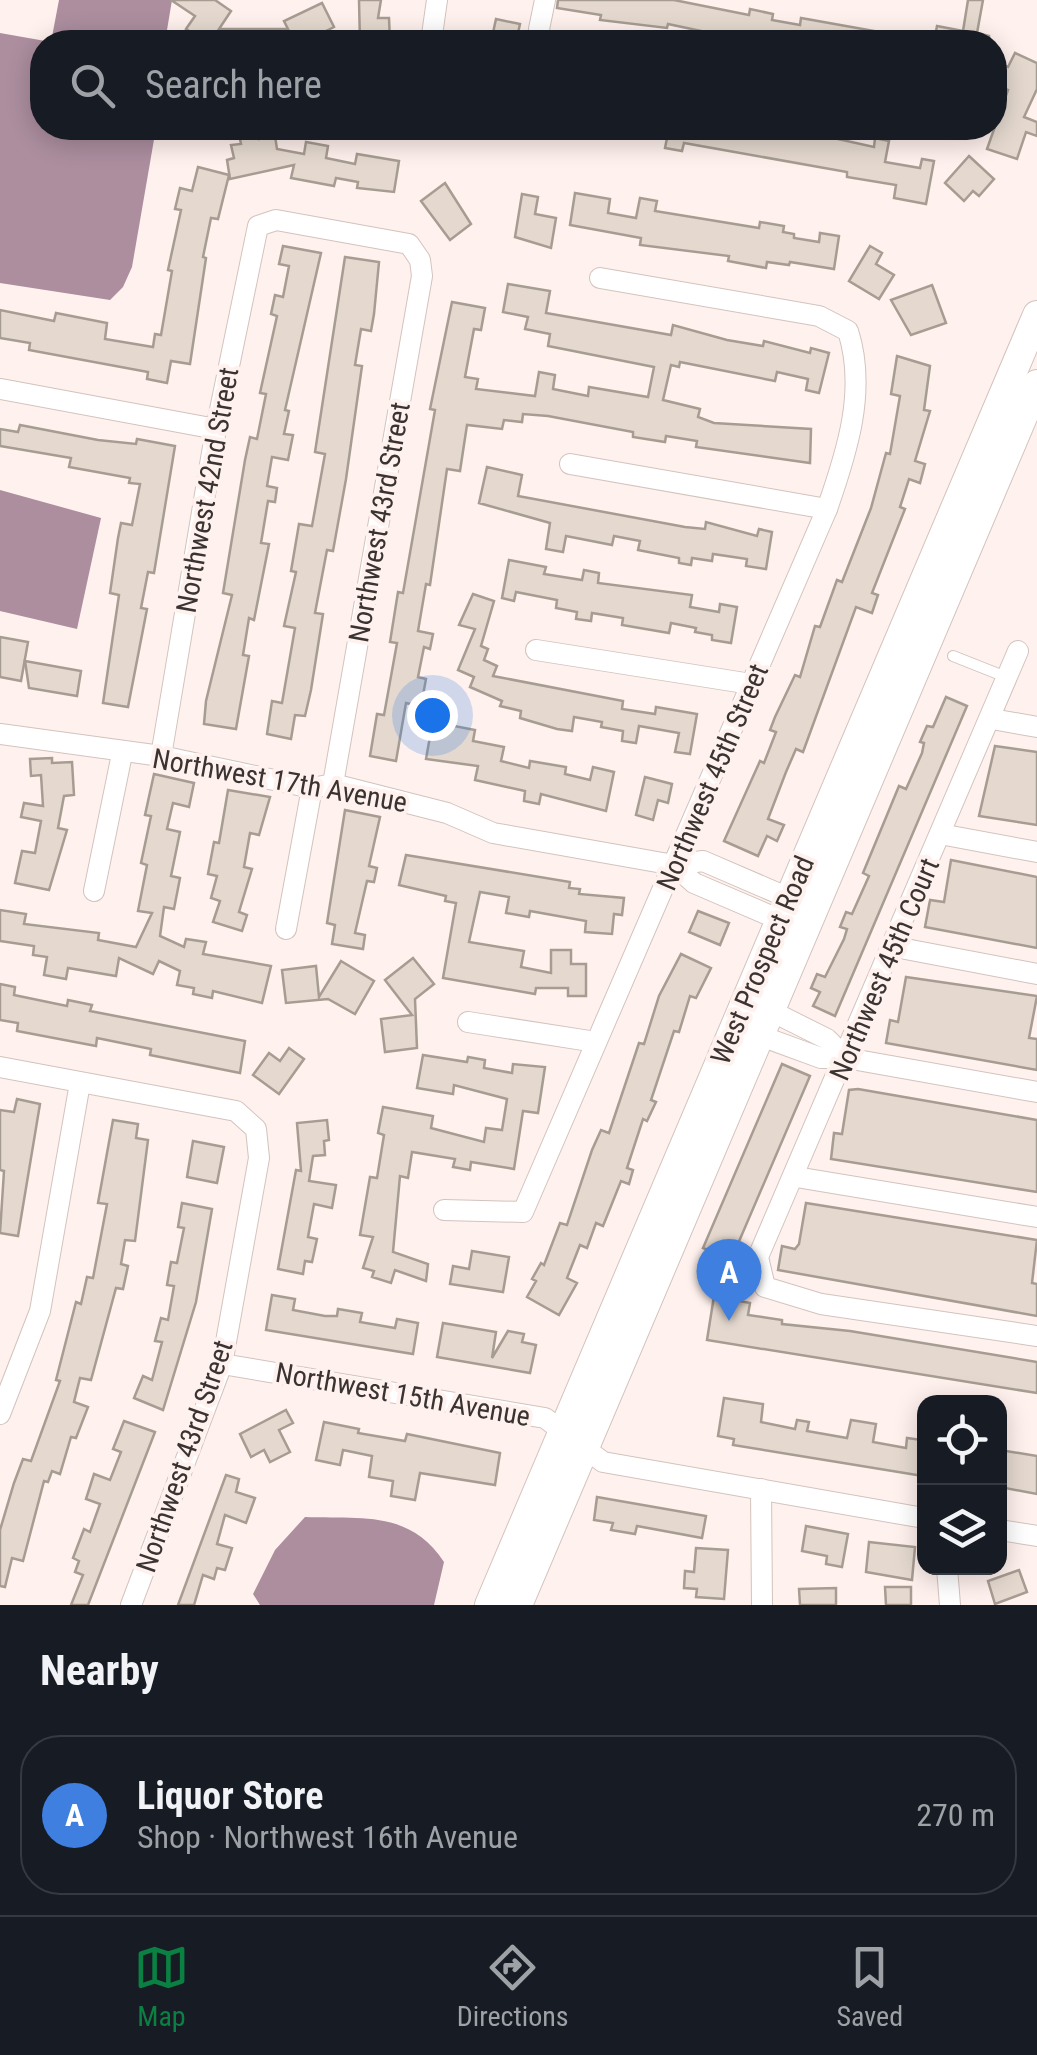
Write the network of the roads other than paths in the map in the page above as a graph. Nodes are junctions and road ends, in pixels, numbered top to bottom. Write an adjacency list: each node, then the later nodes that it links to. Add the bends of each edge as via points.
1 (437, 0): 3 (street)
2 (545, 0): 4 (street)
3 (433, 30)
4 (539, 30)
5 (420, 260): 10 (street, Northwest 42nd Street, via 409,244 276,220 258,226); 23 (street, Northwest 43rd Street)
6 (600, 278): 12 (street, Northwest 45th Street, via 819,316 848,331 856,393 846,457)
7 (1037, 315): 28 (main road, West Prospect Road)
8 (1037, 384): 28 (main road, West Prospect Road)
9 (1, 389): 10 (street)
10 (216, 429): 22 (street, Northwest 42nd Street)
11 (570, 464): 12 (street)
12 (827, 509): 17 (street, Northwest 45th Street)
13 (536, 650): 17 (street)
14 (1018, 651): 16 (street, Northwest 45th Court)
15 (952, 656): 16 (lane)
16 (1007, 678): 18 (street, Northwest 45th Court)
17 (751, 684): 26 (street, Northwest 45th Street)
18 (992, 720): 19 (street); 24 (street, Northwest 45th Court)
19 (1037, 727)
20 (0, 734): 21 (street, Northwest 17th Avenue)
21 (122, 754): 22 (street, Northwest 17th Avenue); 27 (street)
22 (162, 756): 23 (street, Northwest 17th Avenue)
23 (323, 786): 26 (street, Northwest 17th Avenue, via 447,813 493,833); 29 (street, Northwest 43rd Street)
24 (940, 834): 25 (street); 30 (street, Northwest 45th Court)
25 (1037, 852)
26 (674, 865): 28 (street, Northwest 17th Avenue, via 704,861); 34 (street, Northwest 45th Street)
27 (94, 891)
28 (797, 914): 32 (main road, West Prospect Road)
29 (286, 928)
30 (895, 947): 31 (street); 35 (street, Northwest 45th Court)
31 (1037, 974)
32 (753, 1018): 35 (street, via 822,1058); 45 (main road, West Prospect Road)
33 (468, 1022): 34 (street)
34 (596, 1042): 40 (street, Northwest 45th Street, via 523,1212)
35 (846, 1058): 38 (street); 39 (street, Northwest 45th Court)
36 (0, 1068): 37 (street)
37 (80, 1083): 43 (street, Northwest 43rd Street, via 236,1111 256,1129 259,1158); 44 (street, via 40,1311)
38 (1037, 1092)
39 (796, 1177): 41 (street); 42 (street, Northwest 45th Court, via 758,1257 765,1287 821,1304)
40 (444, 1210)
41 (1037, 1218)
42 (1037, 1336)
43 (222, 1364): 45 (street, Northwest 15th Avenue, via 544,1418); 51 (street, Northwest 43rd Street)
44 (0, 1414)
45 (574, 1440): 46 (street, Northwest 15th Avenue, via 603,1462); 52 (main road, West Prospect Road); 53 (main road, West Prospect Road)
46 (761, 1489): 47 (street, Northwest 15th Avenue); 54 (street)
47 (917, 1517)
48 (1007, 1531): 49 (street)
49 (1037, 1536)
50 (948, 1575): 55 (street)
51 (131, 1605)
52 (489, 1605)
53 (518, 1605)
54 (762, 1605)
55 (950, 1605)

